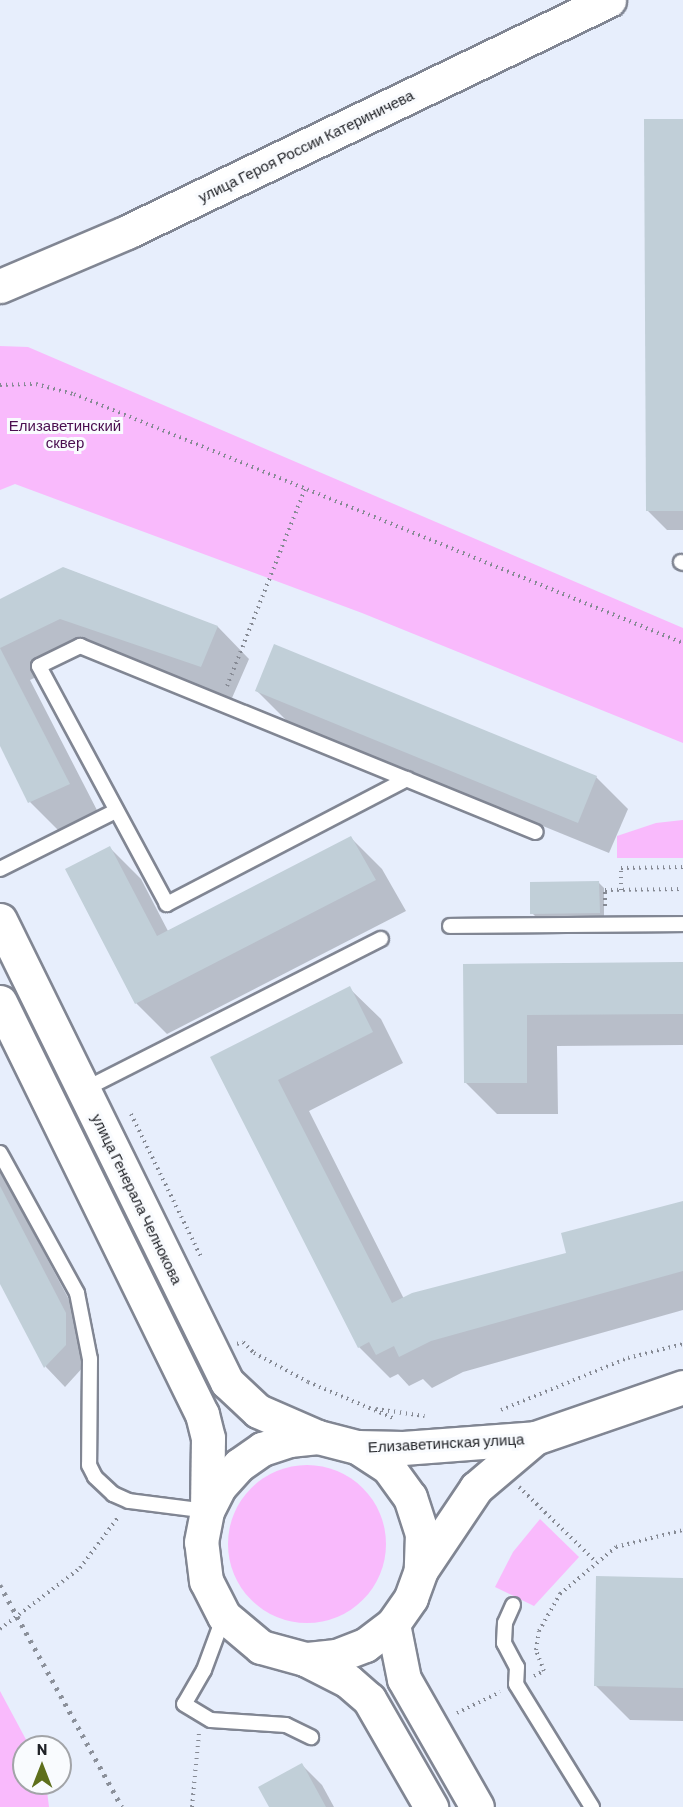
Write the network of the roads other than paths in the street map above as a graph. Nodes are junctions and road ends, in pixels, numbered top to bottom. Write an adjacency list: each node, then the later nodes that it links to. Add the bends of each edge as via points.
1 (609, 0): 2 (main road, улица Героя России Катериничева, via 127,232)
2 (0, 286)
3 (406, 779): 4 (lane, via 167,904); 4 (lane, via 80,646 39,666); 5 (lane)
4 (116, 811): 6 (lane)
5 (535, 832)
6 (0, 869)
7 (0, 920): 12 (main road, улица Генерала Челнокова)
8 (683, 924): 9 (lane)
9 (450, 926)
10 (381, 939): 12 (lane)
11 (0, 1002): 18 (main road, улица Генерала Челнокова, via 202,1414 208,1438)
12 (83, 1090): 15 (main road, улица Генерала Челнокова, via 227,1382 258,1411)
13 (0, 1153): 18 (lane, via 77,1293 90,1359 89,1466 95,1478 113,1494 129,1501)
14 (683, 1387): 16 (main road, Елизаветинская улица)
15 (318, 1437): 17 (main road, улица Генерала Челнокова); 18 (main road, улица Генерала Челнокова, via 289,1440 254,1454 220,1486)
16 (535, 1438): 17 (main road, Елизаветинская улица, via 403,1448); 19 (main road, Елизаветинская улица, via 476,1488)
17 (357, 1447): 19 (main road, улица Генерала Челнокова, via 388,1467 410,1497 422,1533)
18 (207, 1511): 21 (main road, улица Генерала Челнокова, via 202,1562 210,1590)
19 (421, 1570): 22 (main road, улица Генерала Челнокова, via 411,1598)
20 (513, 1605): 27 (lane, via 505,1623 504,1643 517,1667 516,1684)
21 (224, 1616): 23 (main road, улица Генерала Челнокова, via 261,1647); 24 (lane, via 204,1670 184,1704 211,1720 286,1725)
22 (393, 1624): 23 (main road, улица Генерала Челнокова, via 365,1645 336,1656); 26 (main road, via 404,1679)
23 (305, 1659): 25 (main road, улица Генерала Челнокова, via 348,1681 369,1700)
24 (311, 1737)
25 (431, 1807)
26 (477, 1807)
27 (592, 1807)

